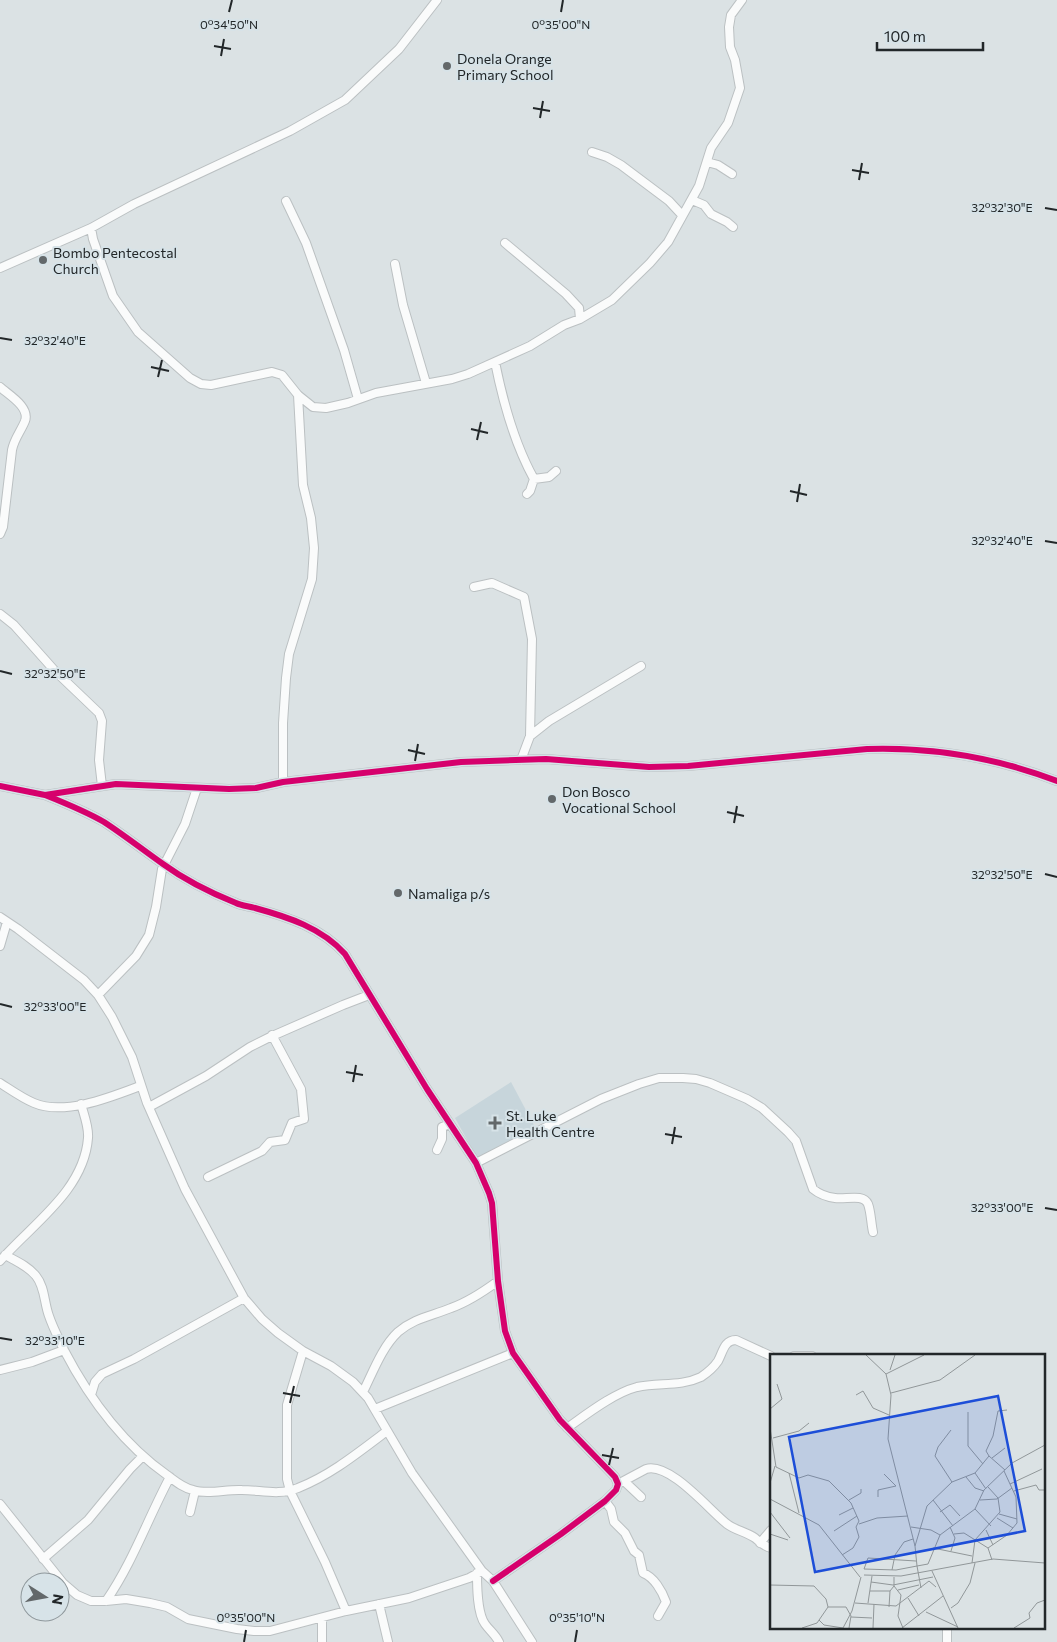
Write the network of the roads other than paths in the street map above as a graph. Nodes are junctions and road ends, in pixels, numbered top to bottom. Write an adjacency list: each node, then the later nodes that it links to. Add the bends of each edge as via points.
1 (437, 0): 10 (street, via 399,49 345,100 290,131 142,200)
2 (742, 0): 4 (street, via 731,15 728,36 740,88 728,123 711,148)
3 (592, 152): 8 (street, via 620,165 669,201)
4 (708, 162): 5 (street); 6 (street)
5 (732, 174)
6 (692, 200): 8 (street); 9 (street, via 704,205 711,214)
7 (286, 201): 19 (street, via 306,243)
8 (682, 215): 14 (street, via 668,242 636,278 612,300)
9 (732, 227)
10 (91, 228): 13 (street); 18 (street, via 113,296 128,320 190,378 210,385 277,372 285,377)
11 (505, 243): 14 (street, via 566,294 579,308)
12 (396, 264): 16 (street, via 407,321)
13 (0, 268)
14 (580, 319): 15 (street)
15 (495, 362): 16 (street, via 452,379); 21 (street, via 506,409)
16 (426, 383): 19 (street)
17 (0, 387): 23 (street, via 20,404 26,416 12,450)
18 (298, 395): 19 (street, via 313,407 320,408); 30 (street, via 303,485 314,548 312,579 289,654 283,723)
19 (358, 399)
20 (556, 471): 21 (street, via 550,477)
21 (534, 479): 22 (street)
22 (527, 494)
23 (0, 534)
24 (474, 586): 27 (street, via 492,583 524,597 532,639)
25 (0, 614): 32 (street, via 99,713 102,721 99,760)
26 (641, 666): 27 (street, via 549,721)
27 (530, 736): 28 (street)
28 (521, 760): 29 (street, via 658,767 895,748 977,758); 30 (street, via 461,762)
29 (1057, 781)
30 (283, 782): 33 (street, via 256,788)
31 (0, 786): 34 (street)
32 (102, 786): 33 (street, via 135,784); 34 (street)
33 (197, 788): 35 (street, via 185,824)
34 (45, 795): 35 (street, via 104,822)
35 (164, 865): 38 (street, via 149,935 136,956); 39 (street, via 232,902 288,919 328,937 345,954)
36 (3, 919): 37 (street); 38 (street, via 84,980)
37 (0, 946)
38 (98, 995): 42 (street, via 132,1057)
39 (369, 996): 40 (street); 45 (street)
40 (272, 1036): 44 (street); 48 (street, via 300,1089 304,1119 292,1123 285,1140 270,1142 262,1151)
41 (0, 1083): 43 (street, via 44,1106 54,1108)
42 (140, 1086): 43 (street); 44 (street)
43 (81, 1104): 50 (street, via 88,1138 77,1174 64,1193)
44 (148, 1107): 52 (street, via 185,1189)
45 (450, 1124): 46 (street, via 442,1127 442,1139); 47 (street)
46 (437, 1150)
47 (476, 1163): 49 (street, via 575,1111 639,1084 672,1077 696,1079 762,1108 796,1141 813,1189 836,1199 865,1200); 51 (street, via 492,1203)
48 (208, 1177)
49 (873, 1232)
50 (4, 1255): 53 (street, via 37,1277 48,1314)
51 (498, 1281): 55 (street, via 505,1331); 58 (street, via 450,1309 412,1321 398,1333 380,1359)
52 (244, 1298): 54 (street, via 267,1324); 59 (street, via 102,1374)
53 (64, 1350): 57 (street); 59 (street)
54 (303, 1351): 58 (street, via 331,1366); 66 (street, via 287,1405 287,1479)
55 (513, 1353): 60 (street); 61 (street)
56 (770, 1356): 61 (street, via 731,1340 726,1343 717,1362 702,1376 677,1384 630,1389)
57 (0, 1370)
58 (363, 1392): 60 (street)
59 (91, 1395): 63 (street, via 114,1426)
60 (375, 1409): 62 (street)
61 (568, 1428): 65 (street)
62 (387, 1431): 66 (street, via 340,1465); 76 (street)
63 (143, 1456): 64 (street); 75 (street, via 88,1520)
64 (170, 1477): 67 (street, via 184,1488); 78 (street, via 138,1546)
65 (621, 1482): 68 (street); 69 (street); 73 (street, via 651,1467 661,1470 705,1502 729,1525)
66 (290, 1490): 67 (street, via 268,1493); 80 (street)
67 (195, 1491): 71 (street)
68 (641, 1498)
69 (605, 1501): 77 (street); 81 (street, via 614,1522 639,1555 643,1573 649,1575 663,1594 666,1602)
70 (0, 1504): 75 (street)
71 (190, 1512)
72 (770, 1531): 73 (street)
73 (760, 1543): 74 (street)
74 (770, 1548)
75 (43, 1559): 78 (street, via 62,1583 77,1595)
76 (480, 1572): 77 (street); 79 (street, via 409,1598); 85 (street, via 477,1598 484,1623)
77 (493, 1581): 86 (street)
78 (106, 1601): 82 (street, via 126,1599 150,1603 188,1619 254,1631 270,1631)
79 (379, 1604): 80 (street); 84 (street)
80 (346, 1612): 82 (street)
81 (658, 1616)
82 (322, 1618): 83 (street)
83 (322, 1642)
84 (388, 1642)
85 (500, 1642)
86 (532, 1642)

